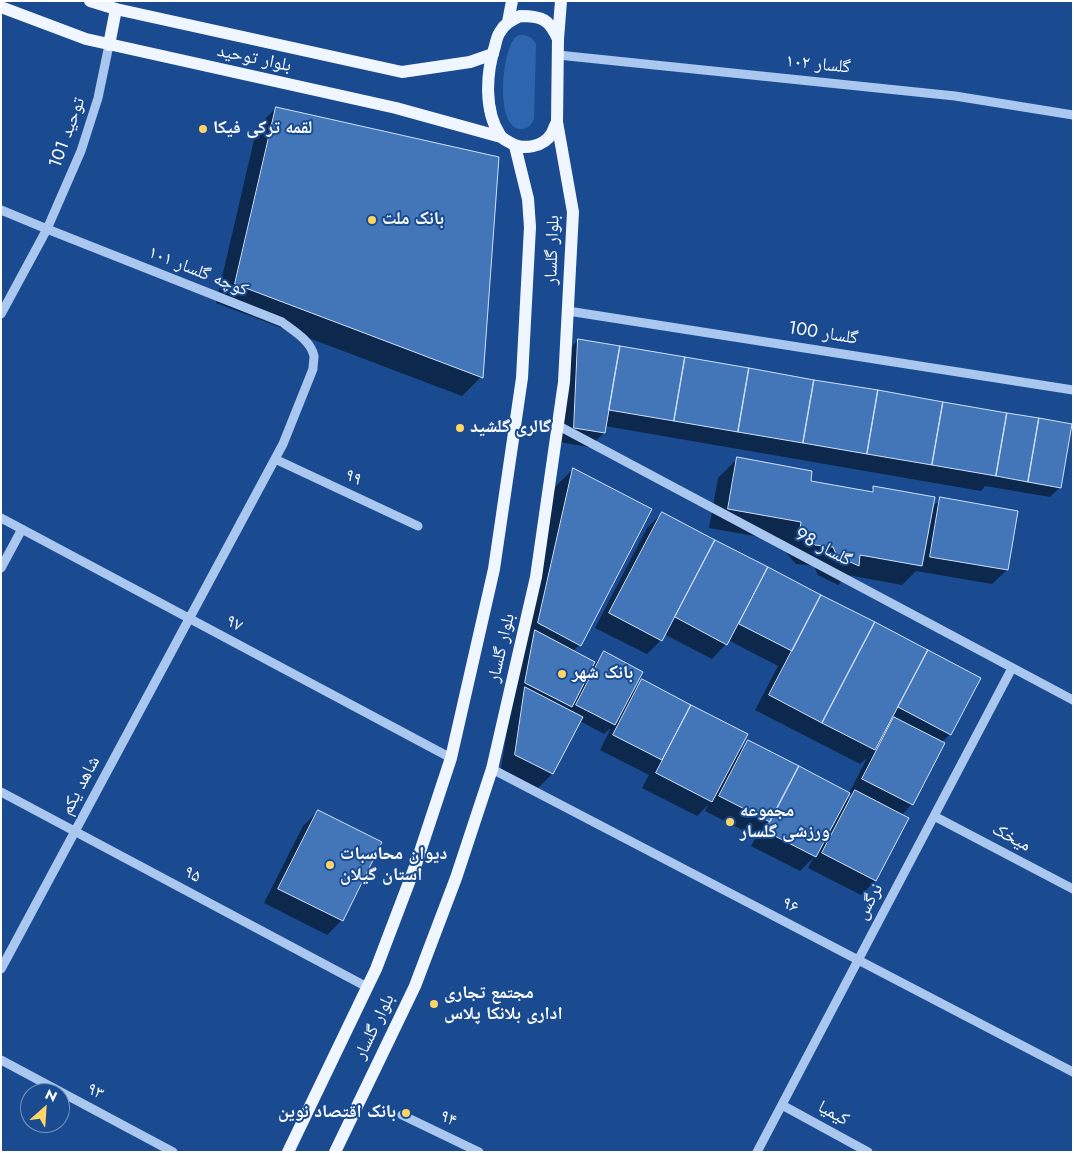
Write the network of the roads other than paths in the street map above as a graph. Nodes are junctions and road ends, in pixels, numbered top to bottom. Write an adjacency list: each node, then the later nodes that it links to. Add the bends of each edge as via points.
1 (90, 1): 5 (main road, بلوار توحید)
2 (512, 1): 6 (main road)
3 (561, 1): 7 (main road)
4 (1, 7): 8 (main road, بلوار توحید, via 86,40)
5 (116, 9): 8 (main road); 9 (main road, بلوار توحید, via 402,72 470,62)
6 (508, 22): 7 (main road, via 520,16 534,16 545,20); 9 (main road, via 499,32)
7 (558, 39): 10 (main road, بلوار گلسار)
8 (110, 45): 13 (main road, بلوار توحید, via 396,108); 16 (street, توحید 101, via 81,151)
9 (493, 54): 13 (main road, via 490,107)
10 (558, 55): 11 (street, گلسار ۱۰۲, via 955,96); 12 (main road, بلوار گلسار)
11 (1073, 115)
12 (557, 122): 14 (main road, via 552,134 543,142 530,147); 17 (main road, بلوار گلسار, via 573,212)
13 (501, 137): 14 (main road, بلوار توحید)
14 (515, 146): 30 (main road, بلوار گلسار, via 528,199 530,227 522,378 494,569)
15 (1, 210): 16 (street, کوچه گلسار ۱۰۱)
16 (47, 229): 18 (street, توحید 101); 19 (street, کوچه گلسار ۱۰۱, via 282,322 300,335 309,347 314,357)
17 (568, 311): 20 (street, گلسار 100); 21 (main road, بلوار گلسار, via 564,382)
18 (1, 314)
19 (313, 369): 22 (street, شاهد یکم)
20 (1073, 390)
21 (557, 426): 28 (street, گلسار 98); 31 (main road, بلوار گلسار, via 536,577)
22 (275, 459): 24 (street, ۹۹); 27 (street, شاهد یکم)
23 (1, 518): 25 (street, ۹۷)
24 (418, 526)
25 (22, 529): 26 (street); 27 (street, ۹۷)
26 (1, 568)
27 (188, 618): 30 (street, ۹۷); 34 (street, شاهد یکم)
28 (1012, 668): 29 (street, گلسار 98); 33 (street, نرگس)
29 (1073, 700)
30 (451, 758): 38 (main road, بلوار گلسار, via 416,864)
31 (492, 769): 36 (street, ۹۶); 45 (main road, بلوار گلسار, via 456,878 415,986)
32 (1, 792): 34 (street, ۹۵)
33 (934, 816): 35 (street, میخک); 36 (street, نرگس)
34 (75, 831): 37 (street, شاهد یکم); 38 (street, ۹۵)
35 (1073, 889)
36 (859, 960): 40 (street, ۹۶); 41 (street, نرگس)
37 (1, 969)
38 (368, 987): 44 (main road, بلوار گلسار)
39 (1, 1060): 43 (street, ۹۳)
40 (1073, 1072)
41 (782, 1105): 47 (street, نرگس); 48 (street, کیمیا)
42 (402, 1115): 46 (street, ۹۴)
43 (173, 1152)
44 (288, 1152)
45 (335, 1152)
46 (479, 1152)
47 (758, 1152)
48 (868, 1152)

